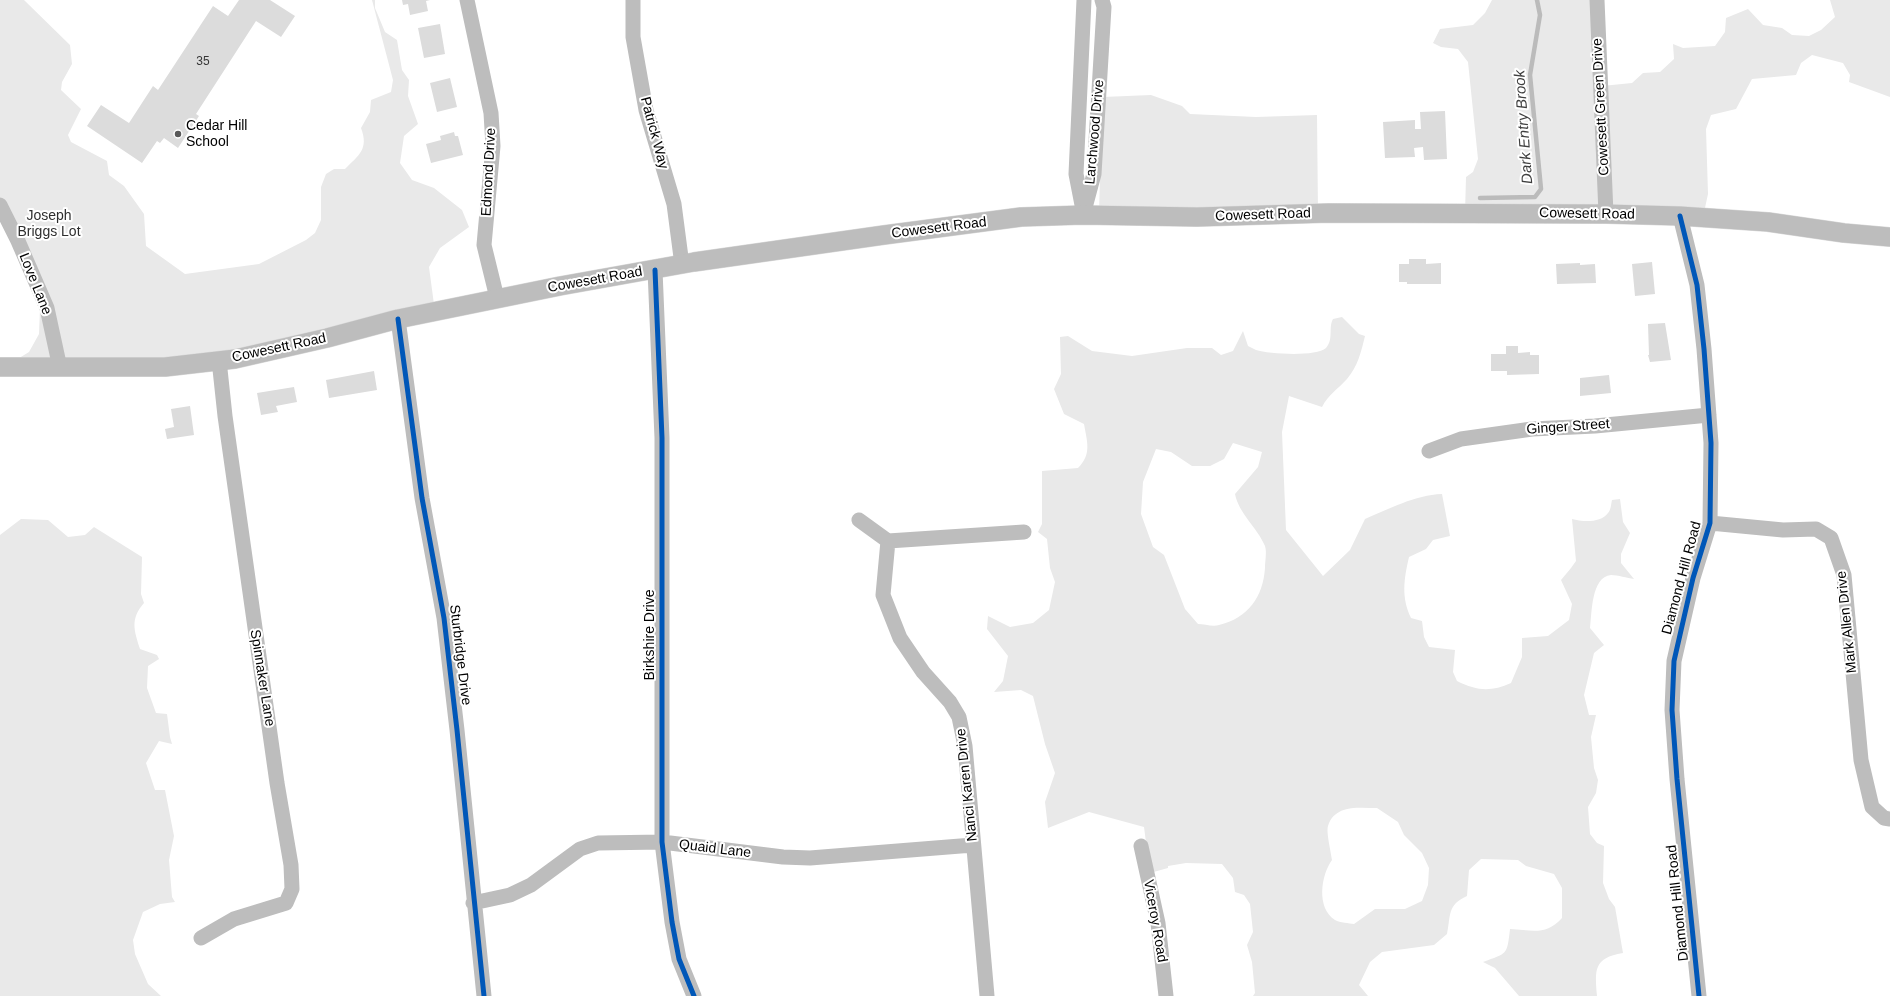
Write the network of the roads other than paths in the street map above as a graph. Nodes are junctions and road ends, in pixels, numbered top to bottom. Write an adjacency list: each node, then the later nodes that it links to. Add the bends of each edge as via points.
1 (467, 0): 13 (street, Edmond Drive, via 491,113 493,146 484,245)
2 (633, 0): 11 (street, Patrick Way, via 633,37 646,110 674,204)
3 (1084, 0): 8 (street, Larchwood Drive, via 1076,174)
4 (1102, 0): 8 (street, Larchwood Drive, via 1104,7 1094,174)
5 (1596, 0): 7 (street, Cowesett Green Drive)
6 (0, 205): 17 (street, Love Lane, via 47,308)
7 (1606, 214): 8 (main road, Cowesett Road, via 1329,213 1197,217); 9 (main road, Cowesett Road)
8 (1083, 215): 11 (main road, Cowesett Road, via 1021,217 884,234)
9 (1680, 216): 10 (main road, Cowesett Road, via 1768,222 1844,233); 18 (street, Diamond Hill Road, via 1696,285)
10 (1890, 236)
11 (682, 265): 12 (main road, Cowesett Road)
12 (655, 270): 13 (main road, Cowesett Road); 25 (street, Birkshire Drive, via 662,446)
13 (497, 298): 14 (main road, Cowesett Road)
14 (398, 319): 15 (main road, Cowesett Road, via 319,340); 28 (street, Sturbridge Drive, via 422,498 444,618)
15 (219, 360): 17 (main road, Cowesett Road, via 165,367); 29 (street, Spinnaker Lane, via 236,498 291,866 292,888 286,904 234,919)
16 (0, 367): 17 (main road, Cowesett Road)
17 (60, 368)
18 (1709, 415): 19 (street, Ginger Street, via 1532,429 1461,439); 21 (street, Diamond Hill Road)
19 (1429, 451)
20 (859, 520): 23 (street)
21 (1710, 523): 24 (street, Mark Allen Drive, via 1783,530 1816,529 1831,538 1844,575 1861,760 1872,808 1884,818); 34 (street, Diamond Hill Road, via 1687,603 1674,661 1672,710)
22 (1024, 532): 23 (street)
23 (888, 541): 26 (street, Nanci Karen Drive, via 883,596 900,638 959,717 965,746)
24 (1890, 818)
25 (662, 842): 26 (street, Quaid Lane, via 810,858); 28 (street, Quaid Lane, via 598,843 580,849 531,885 510,895); 31 (street, Birkshire Drive, via 679,959)
26 (973, 845): 32 (street, Nanci Karen Drive)
27 (1141, 846): 33 (street, Viceroy Road, via 1158,923)
28 (473, 903): 30 (street, Sturbridge Drive)
29 (201, 938)
30 (484, 996)
31 (694, 996)
32 (987, 996)
33 (1166, 996)
34 (1699, 996)

